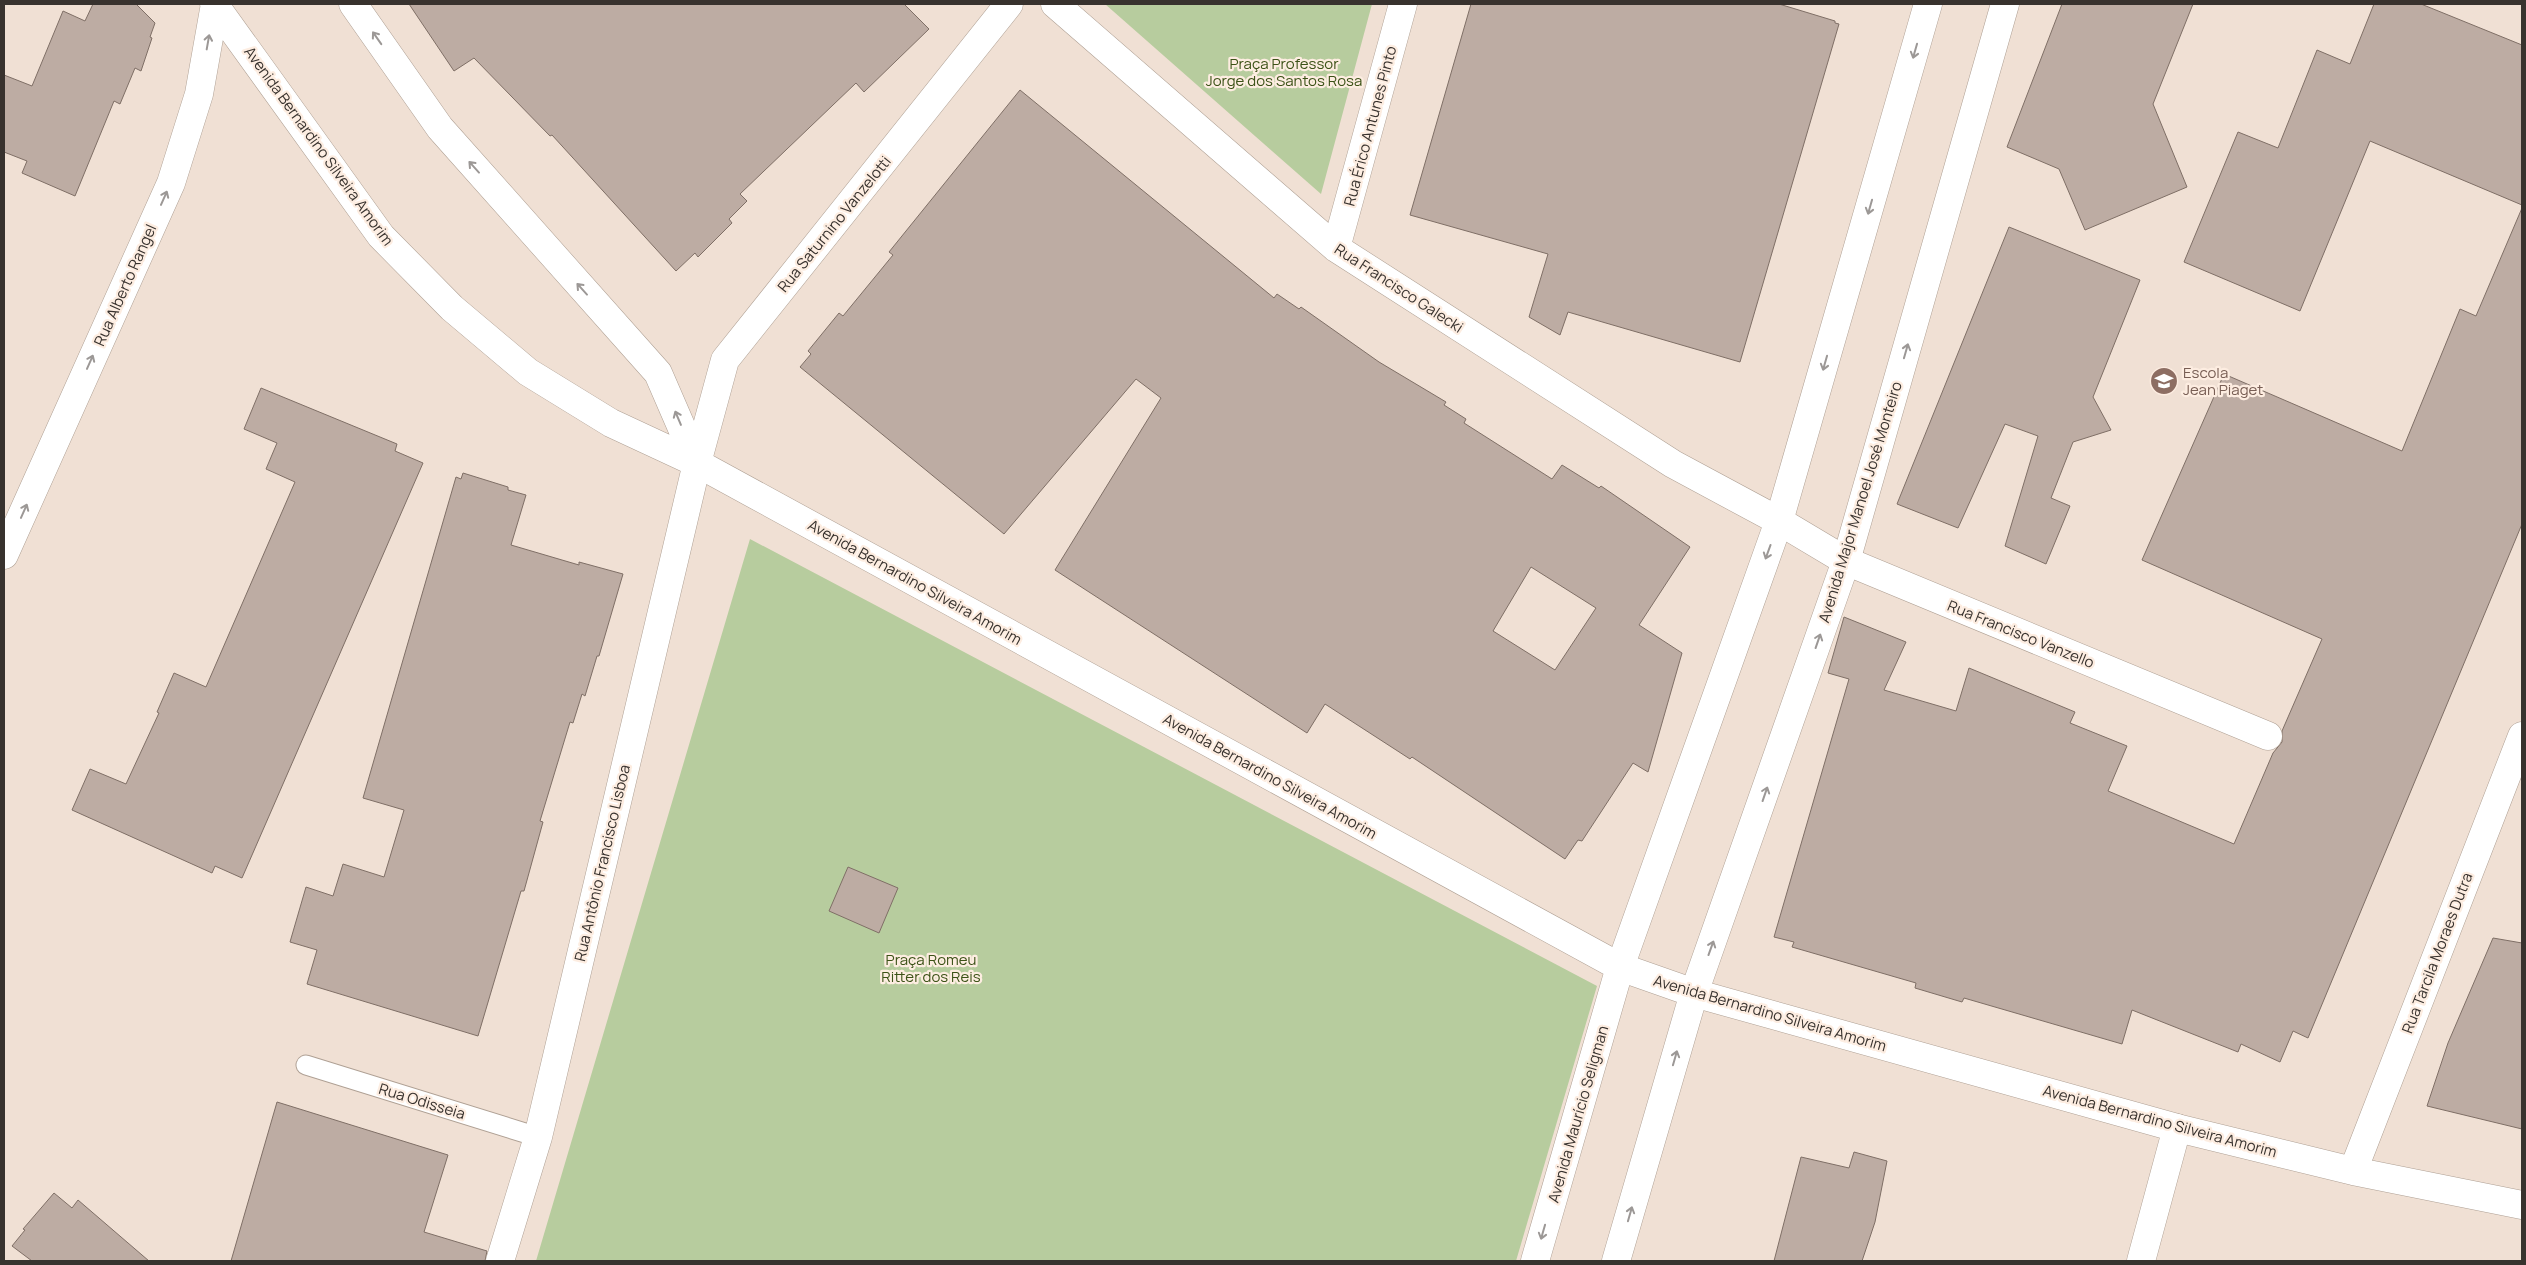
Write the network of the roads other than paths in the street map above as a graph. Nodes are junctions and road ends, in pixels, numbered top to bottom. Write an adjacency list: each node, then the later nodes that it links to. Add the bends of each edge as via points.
1 (215, 4): 9 (street, Avenida Bernardino Silveira Amorim, via 381,236 452,308 528,372 611,423); 11 (street, Rua Alberto Rangel, one-way to 1, via 171,183 199,94)
2 (353, 4): 9 (street, one-way to 2, via 658,373 440,128)
3 (1009, 4): 9 (street, Rua Saturnino Vanzelotti, via 725,360)
4 (1056, 4): 8 (street, Rua Francisco Galecki)
5 (1403, 4): 8 (street, Rua Érico Antunes Pinto)
6 (1928, 4): 10 (street, one-way to 10)
7 (2005, 4): 12 (street, Avenida Major Manoel José Monteiro, one-way to 7)
8 (1336, 248): 10 (street, Rua Francisco Galecki, via 1673,464)
9 (697, 463): 16 (street, Avenida Bernardino Silveira Amorim); 20 (street, Rua Antônio Francisco Lisboa)
10 (1779, 521): 12 (street, Rua Francisco Vanzello); 16 (street, one-way to 16)
11 (4, 555)
12 (1846, 562): 13 (street, Rua Francisco Vanzello); 17 (street, Avenida Major Manoel José Monteiro, one-way to 12)
13 (2268, 736)
14 (2522, 736): 15 (street, Rua Tarcila Moraes Dutra)
15 (2517, 763): 21 (street, Rua Tarcila Moraes Dutra)
16 (1620, 967): 17 (street, Avenida Bernardino Silveira Amorim); 24 (street, Avenida Maurício Seligman, one-way to 24)
17 (1694, 993): 19 (street, Avenida Bernardino Silveira Amorim); 25 (street, one-way to 17)
18 (306, 1065): 20 (lane, Rua Odisseia)
19 (2177, 1128): 21 (street, Avenida Bernardino Silveira Amorim); 26 (street)
20 (538, 1136): 23 (street, Rua Antônio Francisco Lisboa)
21 (2353, 1171): 22 (street, Avenida Bernardino Silveira Amorim)
22 (2522, 1205)
23 (500, 1261)
24 (1535, 1261)
25 (1616, 1261)
26 (2141, 1261)

